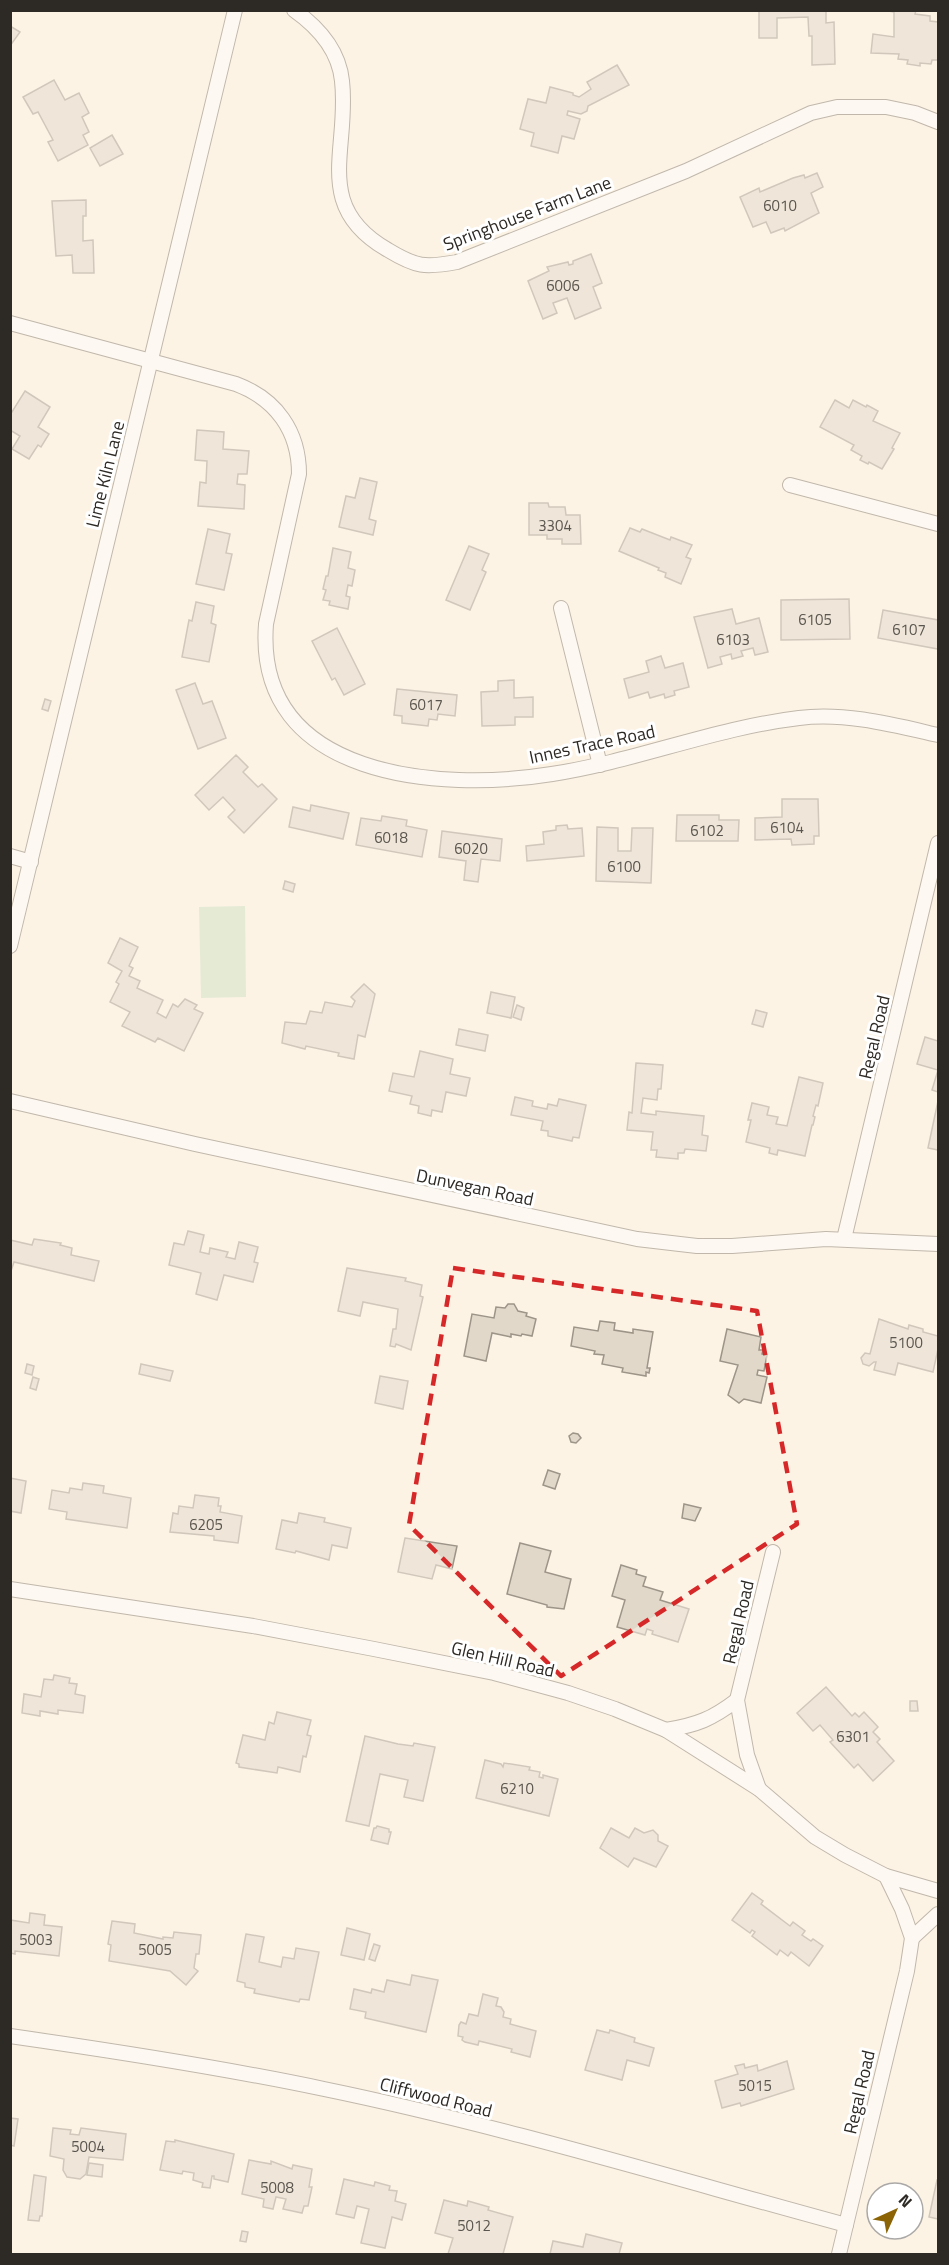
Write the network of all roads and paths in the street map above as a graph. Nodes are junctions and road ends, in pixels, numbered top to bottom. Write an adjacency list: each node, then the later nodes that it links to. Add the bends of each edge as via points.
1 (235, 10): 5 (street, Lime Kiln Lane)
2 (294, 10): 3 (street, Springhouse Farm Lane, via 326,40 342,80 339,159 341,191 350,220 378,244 420,266 458,262 686,171 811,113 837,107 886,107)
3 (939, 122)
4 (10, 323): 5 (street, Innes Trace Road)
5 (151, 362): 10 (street, Innes Trace Road, via 247,388 268,401 290,429 299,474 265,639 273,684 301,729 327,749 355,762 380,770 441,779 493,781); 13 (street, Lime Kiln Lane)
6 (790, 485): 7 (street)
7 (939, 524)
8 (561, 608): 10 (street)
9 (939, 735): 10 (street, Innes Trace Road, via 852,718 803,717 743,726)
10 (600, 765)
11 (939, 843): 16 (street, Regal Road)
12 (10, 856): 13 (street)
13 (31, 862): 14 (street, Lime Kiln Lane)
14 (10, 946)
15 (10, 1101): 16 (street, Dunvegan Road, via 637,1239 697,1246)
16 (844, 1239): 17 (street, Dunvegan Road)
17 (939, 1244)
18 (773, 1552): 20 (street, Regal Road)
19 (10, 1589): 21 (street, Glen Hill Road, via 253,1626 494,1673 568,1693)
20 (737, 1700): 21 (street, via 715,1717); 22 (street, Regal Road, via 747,1755)
21 (666, 1730): 22 (street, Glen Hill Road)
22 (759, 1789): 23 (street, Glen Hill Road, via 815,1837)
23 (886, 1876): 24 (street, Glen Hill Road); 26 (street, Regal Road)
24 (939, 1891)
25 (939, 1914): 26 (street)
26 (912, 1938): 28 (street, Regal Road)
27 (10, 2036): 28 (street, Cliffwood Road, via 326,2089 480,2126)
28 (846, 2225): 29 (street, Regal Road)
29 (839, 2254)

